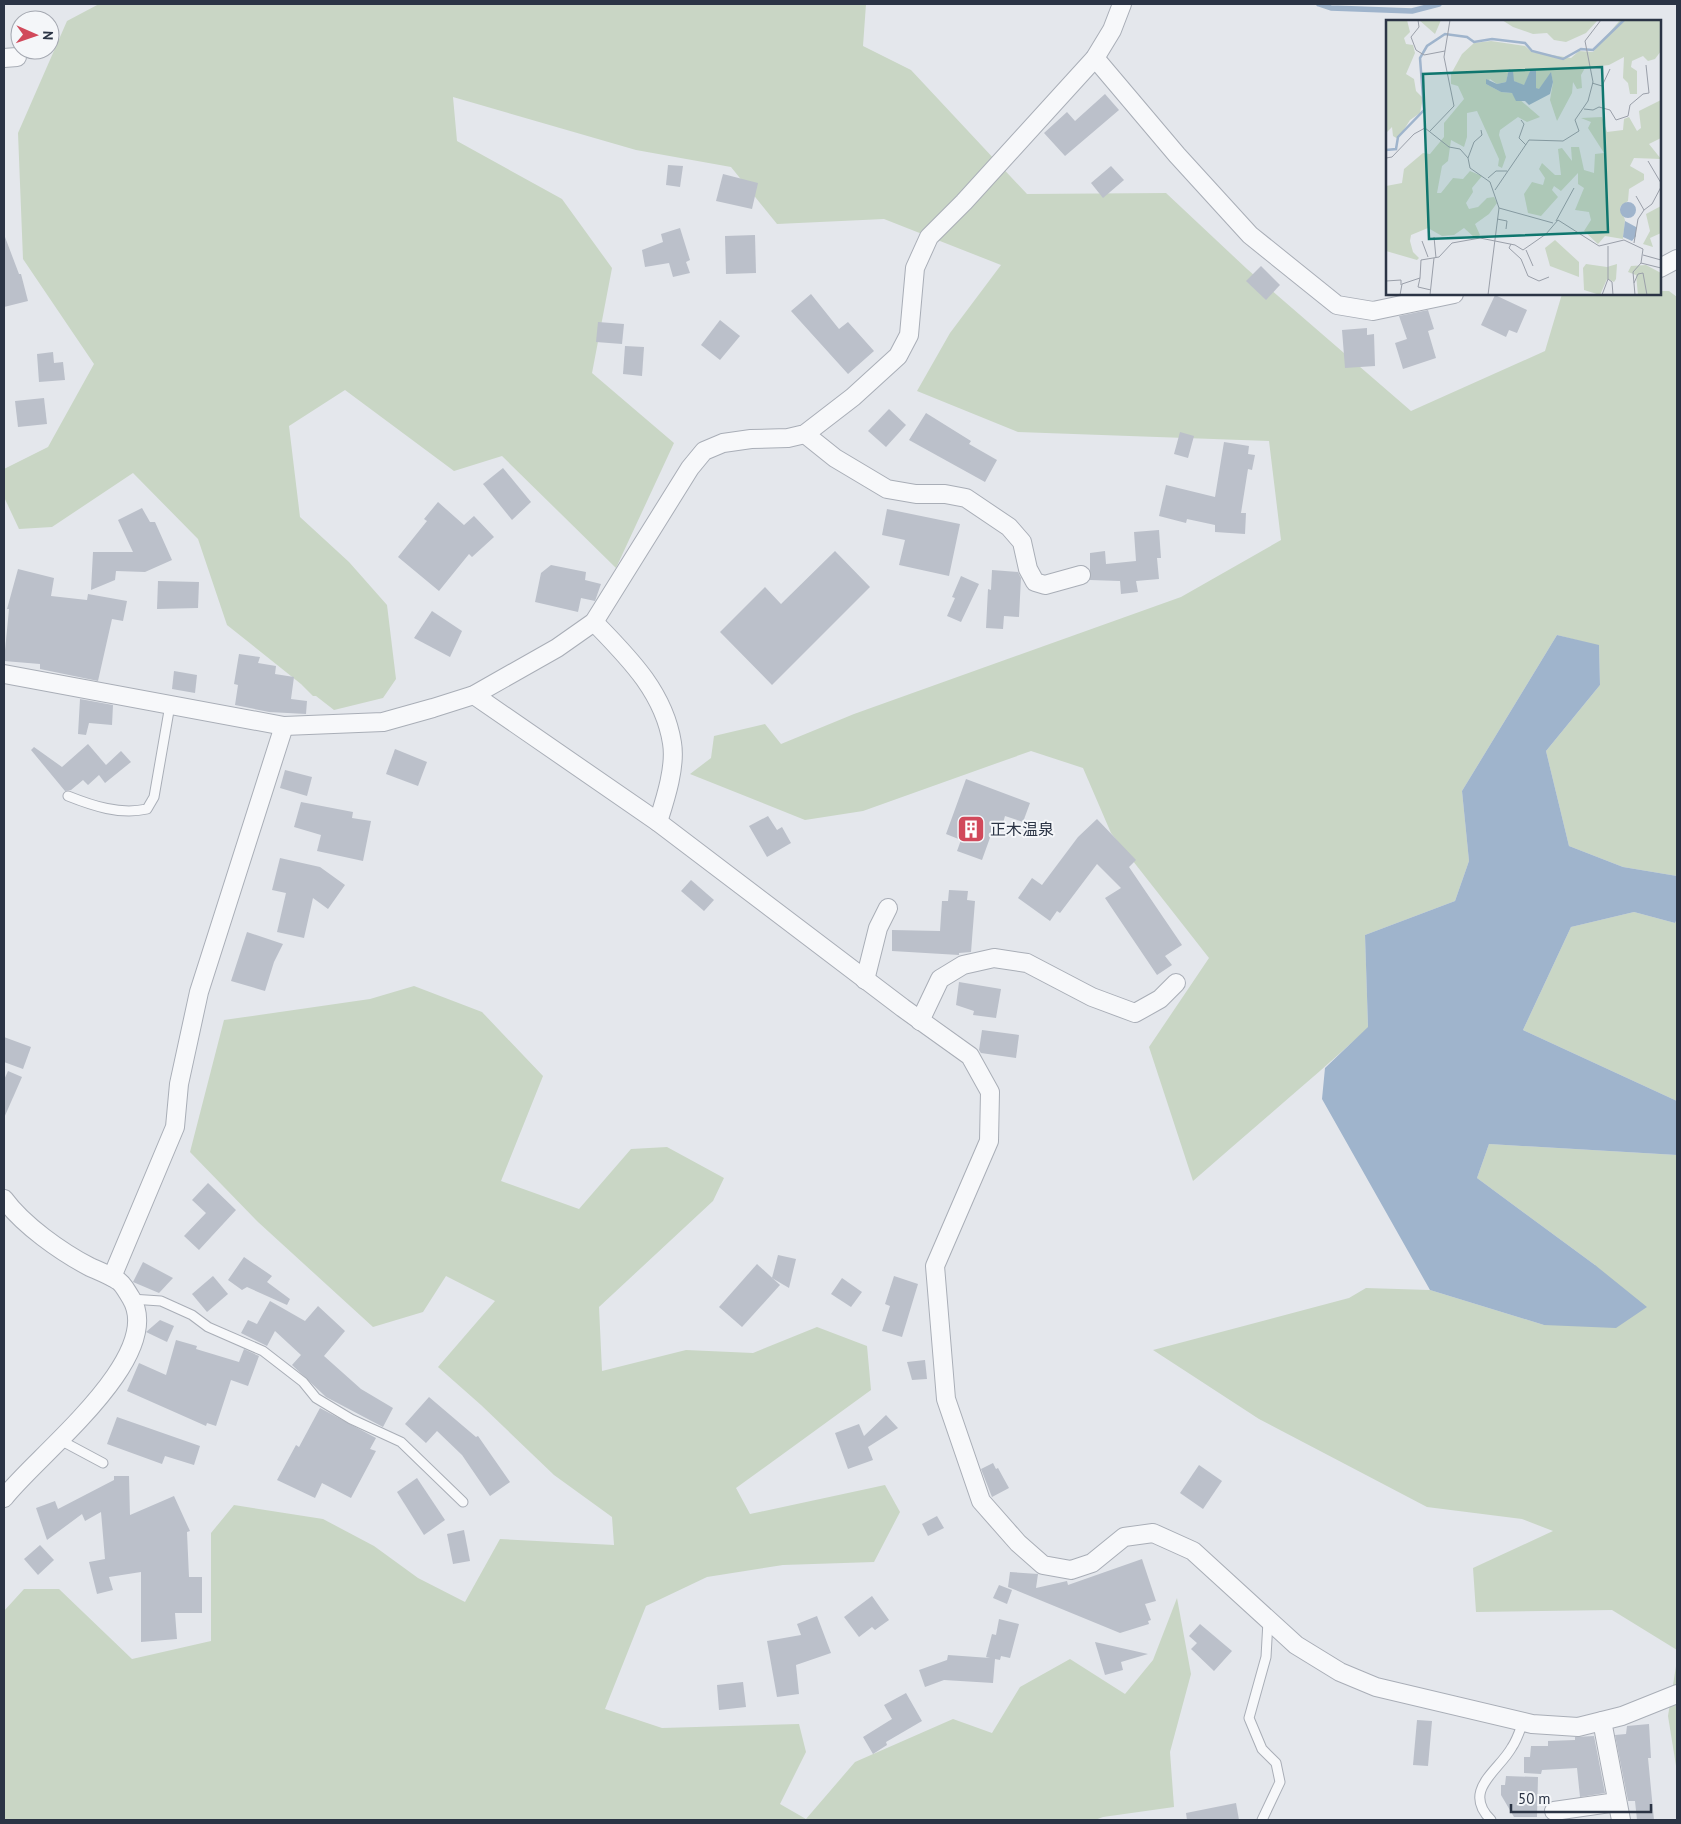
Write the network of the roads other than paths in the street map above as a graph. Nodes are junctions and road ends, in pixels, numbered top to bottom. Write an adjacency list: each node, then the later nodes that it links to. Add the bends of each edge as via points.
1 (1122, 4): 2 (street, via 1112,30)
2 (1095, 58): 5 (street, via 1250,235 1337,305 1373,311); 6 (street, via 929,237 915,268 909,335 898,356)
3 (1677, 260): 4 (street)
4 (1661, 268)
5 (1449, 295)
6 (805, 434): 7 (street, via 835,458 888,489 966,498 1009,527 1022,542 1028,569 1035,582 1045,585); 8 (street, via 723,443 704,451 690,468)
7 (1081, 575)
8 (594, 622): 10 (street, via 557,648); 14 (street, via 638,667 662,709 672,744 668,788)
9 (4, 674): 11 (street)
10 (474, 695): 12 (street, via 382,722); 14 (street)
11 (170, 705): 12 (street); 13 (lane, via 154,797 147,810 133,812 106,808)
12 (284, 726): 20 (street, via 199,992 179,1084 175,1127)
13 (68, 796)
14 (658, 822): 16 (street)
15 (888, 908): 16 (street, via 878,928)
16 (865, 980): 18 (street)
17 (1176, 983): 18 (street, via 1160,999 1135,1013 1092,998 1027,964 994,958 963,964 940,979)
18 (920, 1021): 26 (street, via 970,1056 990,1092 989,1141 935,1266 946,1399 981,1501 1018,1543 1043,1565 1071,1570 1092,1563 1124,1537 1153,1533 1193,1551)
19 (4, 1199): 20 (street, via 33,1229 88,1266)
20 (112, 1277): 21 (street, via 119,1281)
21 (131, 1299): 22 (street, via 136,1308 138,1329 126,1360 108,1386); 25 (lane, via 160,1302 263,1351 303,1382 316,1398 351,1419 401,1442)
22 (60, 1440): 23 (lane); 24 (street)
23 (103, 1463)
24 (4, 1498)
25 (463, 1502)
26 (1268, 1621): 29 (street, via 1296,1645 1340,1672 1376,1686); 32 (lane, via 1266,1657 1249,1718 1262,1749 1276,1763 1280,1782)
27 (1677, 1694): 28 (street)
28 (1602, 1721): 29 (street, via 1578,1727); 30 (street)
29 (1523, 1722): 33 (lane, via 1512,1749 1481,1787 1480,1801)
30 (1617, 1802): 31 (street); 34 (street)
31 (1554, 1811)
32 (1262, 1820)
33 (1491, 1820)
34 (1621, 1820)

